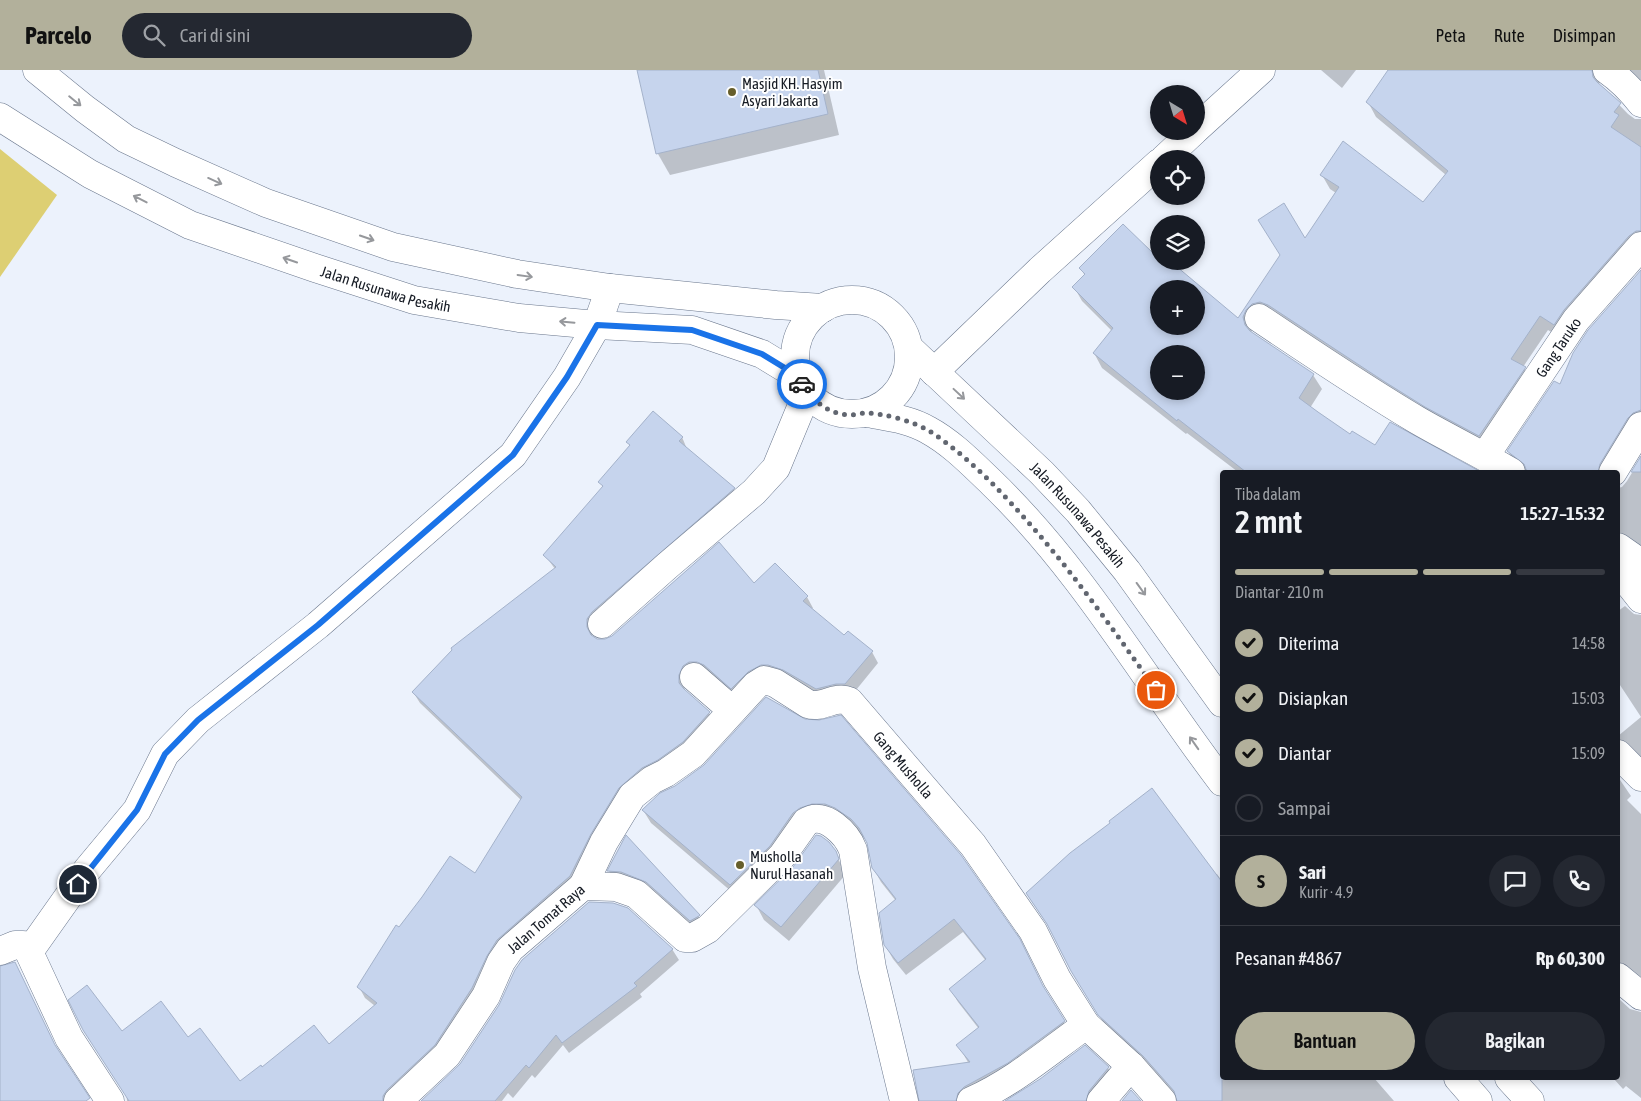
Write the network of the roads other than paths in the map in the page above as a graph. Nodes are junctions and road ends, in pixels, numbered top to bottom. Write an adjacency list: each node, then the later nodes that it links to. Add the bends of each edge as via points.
1 (37, 70): 11 (street, one-way to 11, via 126,139 266,203 393,247 517,274)
2 (1261, 70): 6 (street)
3 (1606, 70): 4 (street, via 1633,92)
4 (1641, 103)
5 (0, 117): 14 (street, Jalan Rusunawa Pesakih, one-way to 5, via 519,318 414,300 190,225 90,174)
6 (1205, 121)
7 (1184, 140): 8 (street)
8 (1174, 150)
9 (1150, 171): 16 (street)
10 (1641, 246): 20 (street, Gang Taruko, via 1576,320)
11 (610, 288): 12 (street); 14 (street)
12 (823, 308): 15 (street, via 838,301 854,299 885,309 897,320); 17 (street, via 812,316 797,341 795,355)
13 (1259, 318): 20 (street, via 1332,368)
14 (597, 325): 17 (street, Jalan Rusunawa Pesakih, via 692,330 762,354); 34 (street, via 567,377 513,455 318,625 198,720 165,754 137,810 87,870)
15 (910, 349): 16 (street, Jalan Rusunawa Pesakih); 18 (street, via 908,372 898,392 882,407)
16 (934, 372): 27 (street, Jalan Rusunawa Pesakih, one-way to 27, via 1078,511 1128,571)
17 (803, 385): 18 (street, via 820,405 834,412); 25 (street, via 776,468 754,492)
18 (866, 413): 31 (street, one-way to 18, via 1091,599 1050,546 1003,494 960,453 928,430 903,419)
19 (1641, 426): 22 (street)
20 (1485, 456): 21 (street)
21 (1508, 470)
22 (1614, 470)
23 (1625, 561): 24 (street)
24 (1641, 599)
25 (602, 624)
26 (694, 677): 28 (street)
27 (1220, 700)
28 (732, 710): 32 (street, Gang Musholla, via 693,754 632,796 604,842); 37 (street, Gang Musholla, via 764,680 814,706 841,699 849,701 973,845 1033,931)
29 (1620, 756): 30 (street)
30 (1641, 777)
31 (1220, 779)
32 (583, 886): 41 (street, Jalan Tomat Raya, via 510,949 486,996 447,1055); 42 (street, Jalan Tomat Raya, via 616,887 636,894 685,938 692,938 708,929 782,856 806,822 821,818 832,824 853,850 872,968)
33 (0, 951): 34 (street, via 23,945)
34 (29, 952): 40 (street, via 69,1038)
35 (1620, 979): 36 (street)
36 (1641, 996)
37 (1086, 1025): 38 (street); 43 (street, via 1014,1079)
38 (1131, 1066): 44 (street); 45 (street)
39 (1460, 1080): 46 (street)
40 (110, 1101)
41 (398, 1101)
42 (904, 1101)
43 (971, 1101)
44 (1101, 1101)
45 (1162, 1101)
46 (1478, 1101)

